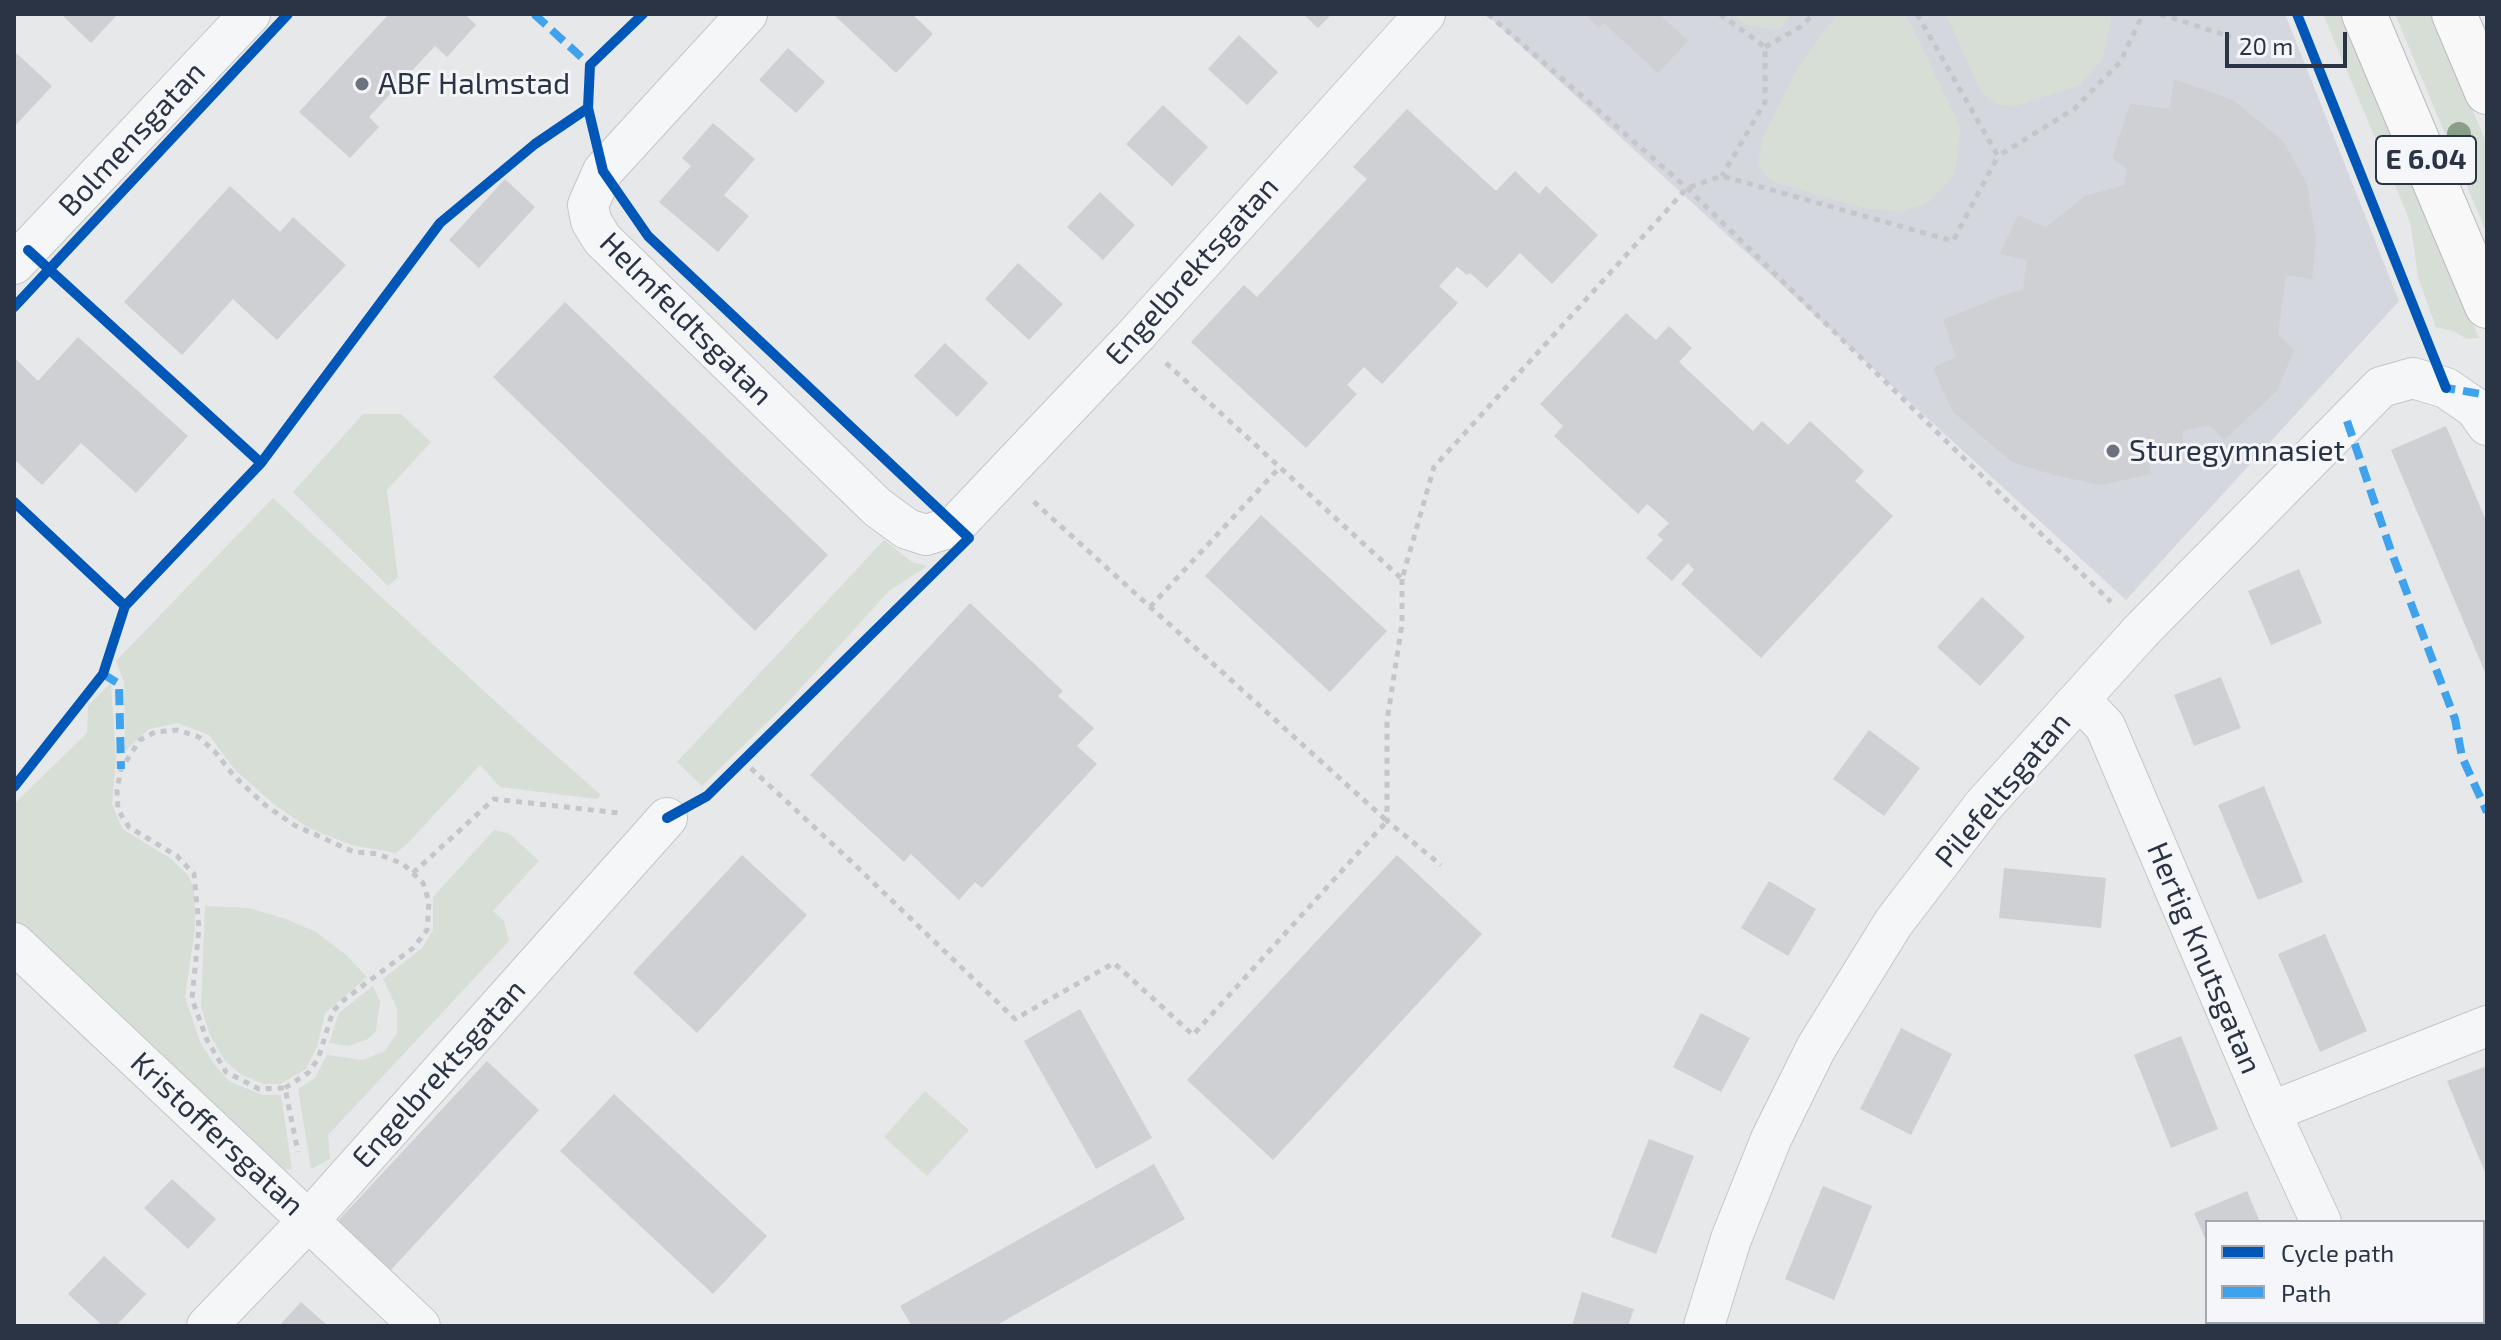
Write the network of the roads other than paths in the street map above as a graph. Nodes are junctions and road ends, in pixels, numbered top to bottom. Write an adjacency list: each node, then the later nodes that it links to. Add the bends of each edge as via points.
1 (250, 14): 7 (street, Bolmensgatan)
2 (747, 14): 10 (street, Helmfeldtsgatan, via 603,171 588,205 591,221 602,239 877,507 907,529 926,535)
3 (1425, 14): 10 (street, Engelbrektsgatan, via 1136,335)
4 (2364, 14): 8 (highway, E 6.04)
5 (2454, 14): 6 (highway, E 6.04)
6 (2487, 92)
7 (14, 264)
8 (2487, 306)
9 (2487, 425): 11 (street, Pilefeltsgatan, via 2475,408 2446,388 2413,378 2381,387)
10 (955, 526)
11 (2080, 700): 15 (street, Hertig Knutsgatan, via 2105,726); 20 (street, Pilefeltsgatan, via 1983,806 1903,911 1816,1048 1771,1139)
12 (667, 818): 16 (street, Engelbrektsgatan)
13 (14, 943): 16 (street, Kristoffersgatan)
14 (2487, 1026): 15 (street)
15 (2270, 1112): 17 (street, Hertig Knutsgatan)
16 (309, 1220): 18 (street, Engelbrektsgatan); 19 (street, Kristoffersgatan)
17 (2320, 1220)
18 (207, 1326)
19 (420, 1326)
20 (1704, 1326)

